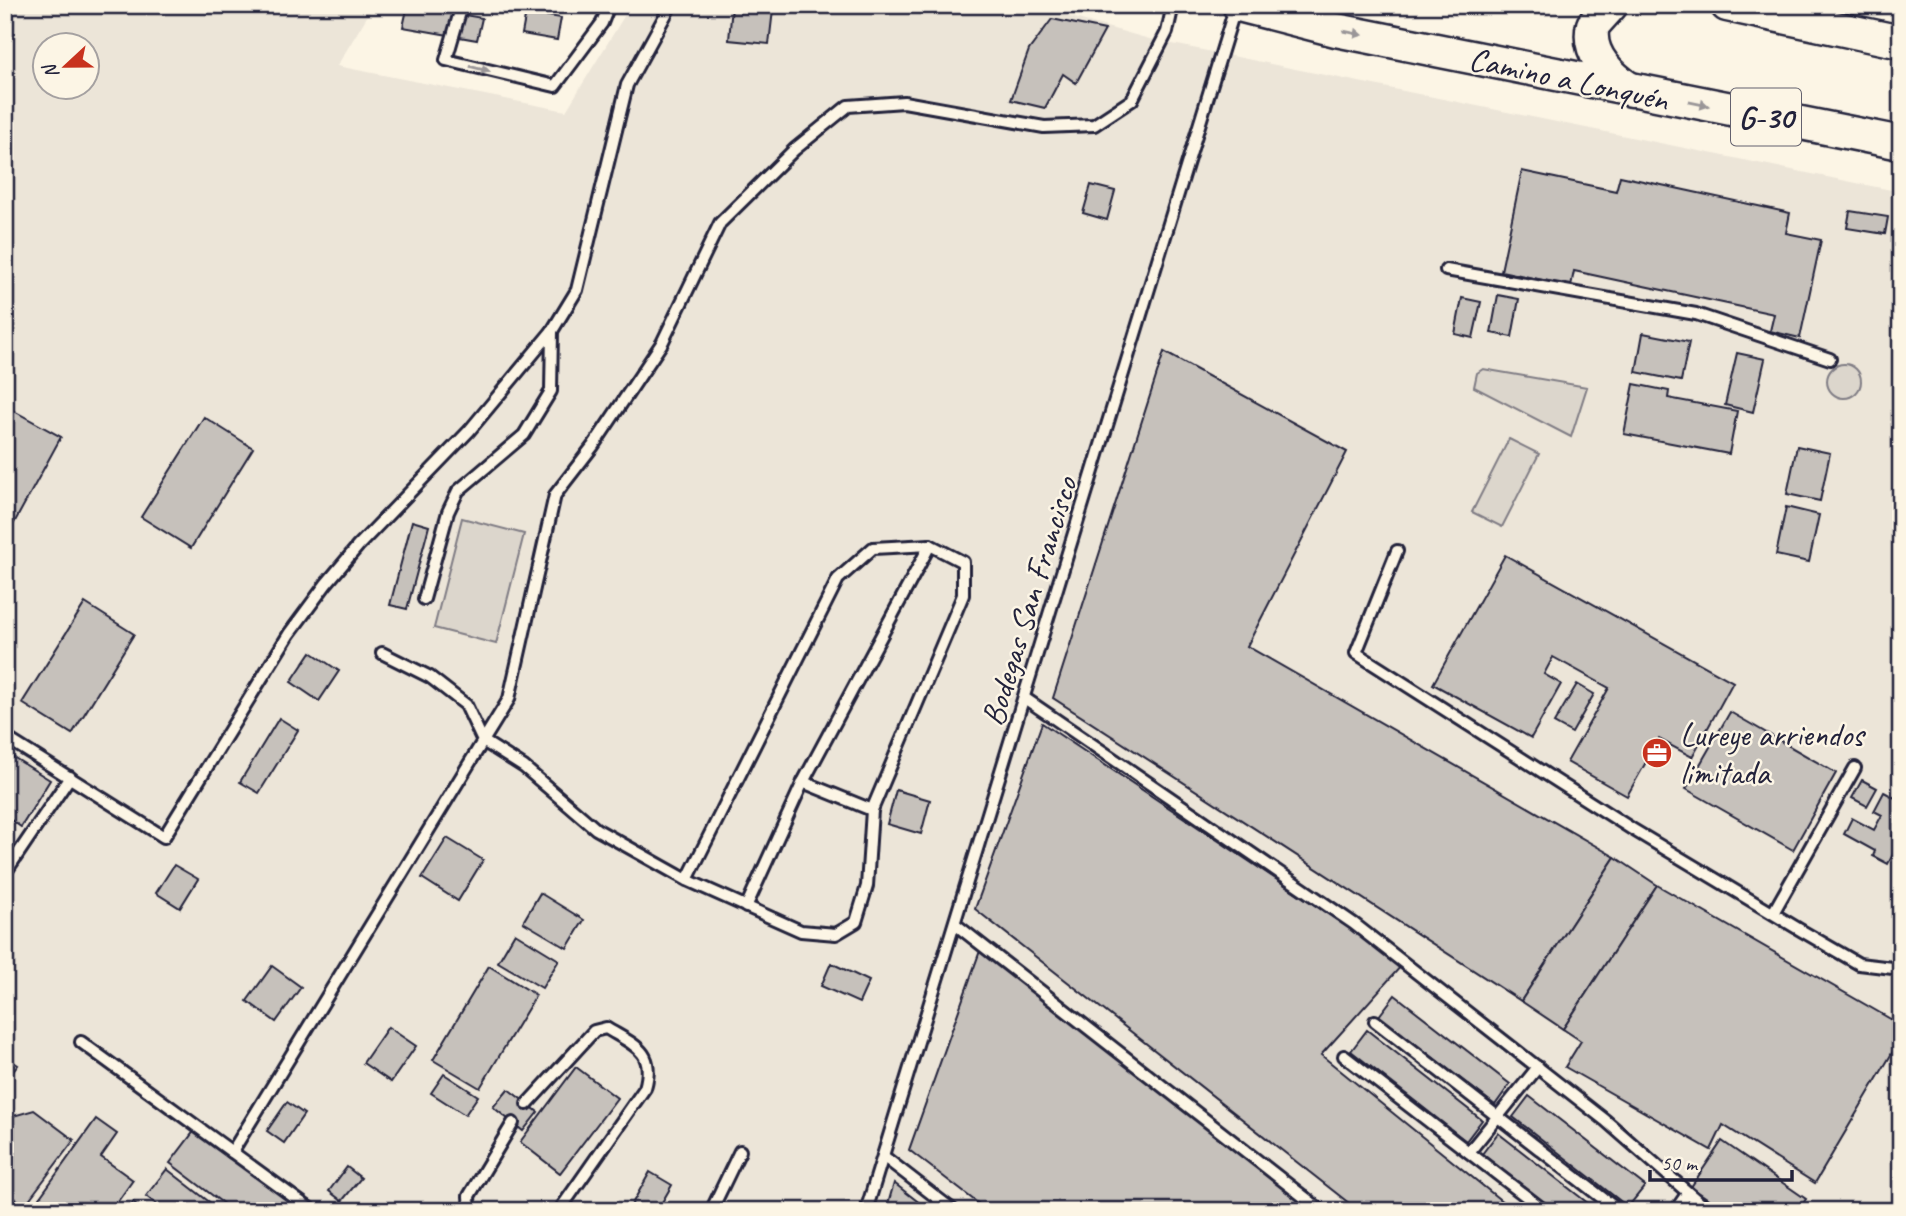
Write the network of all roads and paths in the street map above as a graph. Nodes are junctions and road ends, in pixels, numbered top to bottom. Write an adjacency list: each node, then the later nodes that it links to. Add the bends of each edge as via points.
1 (462, 5): 2 (lane, one-way to 2, via 446,60 555,86 602,23)
2 (609, 5)
3 (671, 5): 12 (lane, via 627,85 577,290)
4 (1173, 5): 20 (lane, via 1167,32 1132,100 1094,125 1044,127 904,102 848,106 795,149 720,223 662,343 555,495 509,699)
5 (1238, 5): 9 (main road, Camino a Lonquén / G-30, one-way to 9, via 1297,22); 18 (lane, Bodegas San Francisco)
6 (1611, 5): 9 (main road, via 1593,25 1594,49 1611,74)
7 (1727, 5): 8 (main road)
8 (1901, 42)
9 (1632, 91): 10 (main road, Camino a Lonquén / G-30, one-way to 10)
10 (1901, 143)
11 (1446, 270): 13 (lane, via 1696,314)
12 (552, 331): 16 (lane, via 551,391 524,435 458,491); 22 (lane, via 469,431 326,584 289,634 164,837)
13 (1830, 359)
14 (930, 545): 23 (lane); 24 (lane, via 963,562 963,595); 26 (lane, via 873,548 838,579)
15 (1397, 551): 28 (lane, via 1356,653)
16 (424, 599)
17 (382, 653): 20 (lane, via 430,677 466,705)
18 (1026, 699): 29 (lane, Bodegas San Francisco); 34 (lane, via 1353,923)
19 (5, 737): 22 (lane)
20 (483, 741): 26 (lane, via 524,767 596,829); 39 (lane)
21 (1855, 768): 28 (lane)
22 (70, 778): 25 (lane)
23 (803, 782): 24 (lane); 27 (lane)
24 (872, 810): 27 (lane, via 867,886 856,922 836,934 801,931)
25 (5, 873)
26 (687, 880): 27 (lane)
27 (746, 907)
28 (1773, 913): 30 (lane, via 1859,964)
29 (955, 924): 41 (lane, Bodegas San Francisco); 49 (lane)
30 (1901, 970)
31 (1375, 1021): 36 (lane)
32 (81, 1042): 39 (lane)
33 (1344, 1056): 40 (lane)
34 (1538, 1067): 36 (lane); 42 (lane)
35 (527, 1104): 45 (lane, via 594,1031 606,1028 639,1048 647,1060 650,1071 645,1088)
36 (1497, 1117): 40 (lane); 51 (lane)
37 (513, 1123): 44 (lane, via 469,1196)
38 (740, 1151): 46 (lane)
39 (232, 1152): 43 (lane)
40 (1469, 1152): 50 (lane)
41 (883, 1156): 47 (lane, Bodegas San Francisco); 48 (lane)
42 (1686, 1194): 52 (lane); 53 (lane)
43 (313, 1211)
44 (470, 1211)
45 (559, 1211)
46 (711, 1211)
47 (866, 1211)
48 (954, 1211)
49 (1322, 1211)
50 (1545, 1211)
51 (1619, 1211)
52 (1675, 1211)
53 (1709, 1211)

